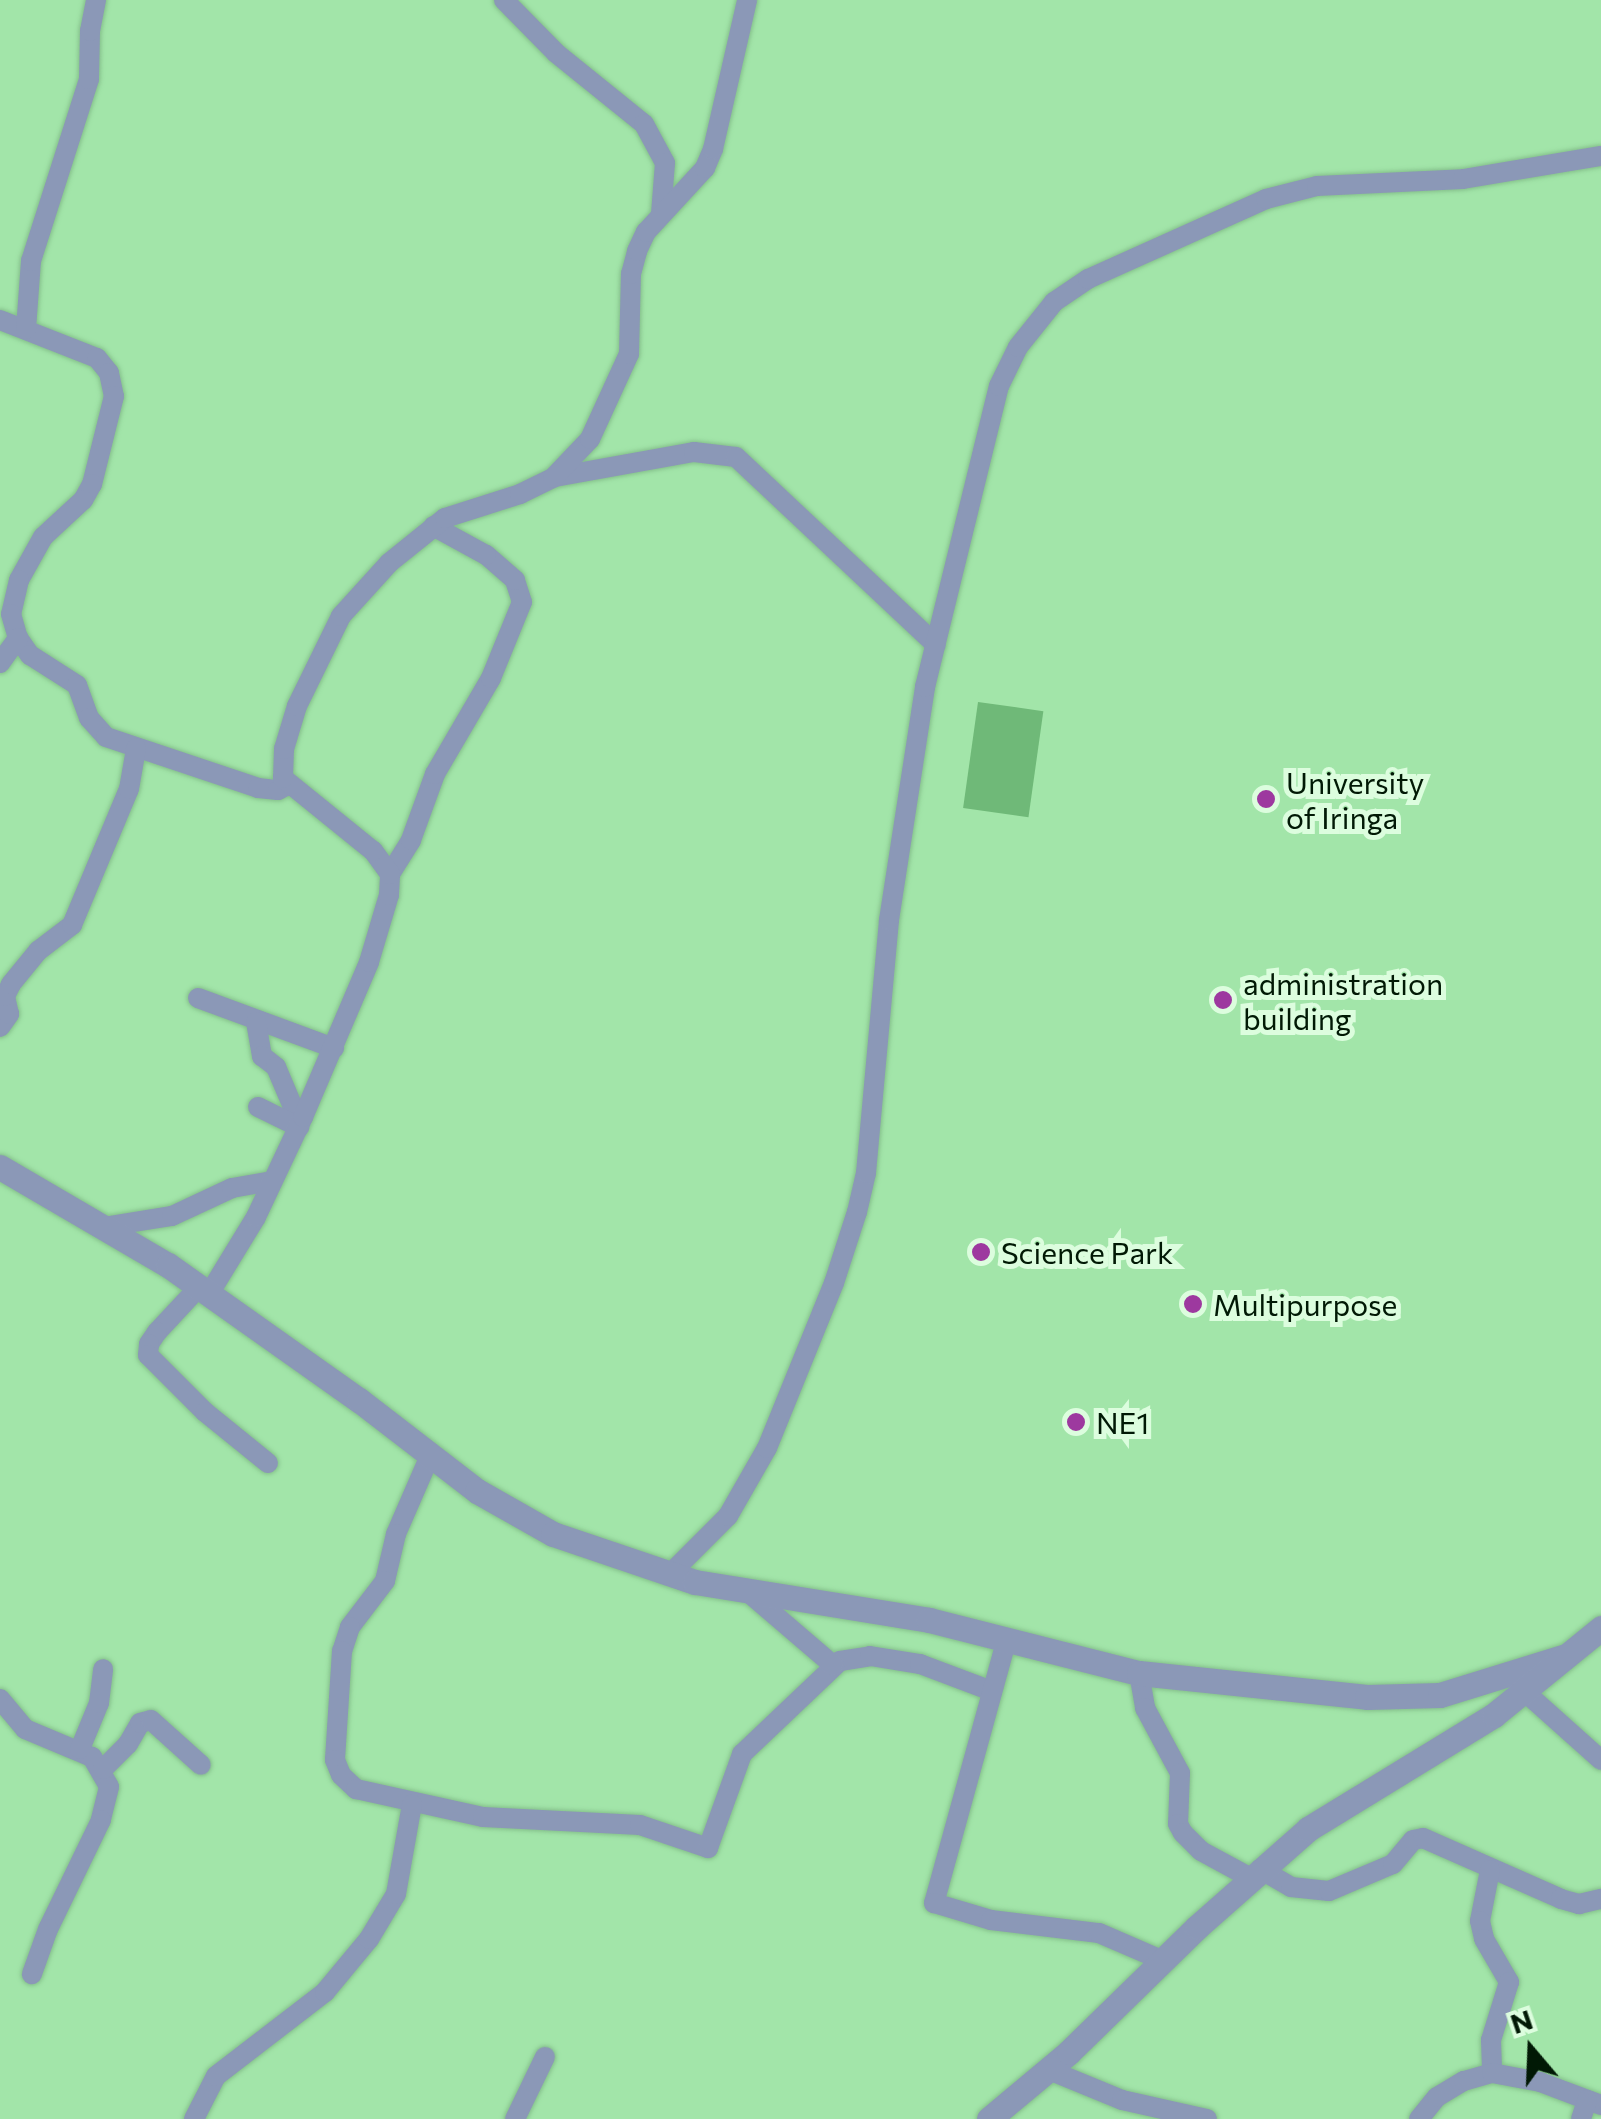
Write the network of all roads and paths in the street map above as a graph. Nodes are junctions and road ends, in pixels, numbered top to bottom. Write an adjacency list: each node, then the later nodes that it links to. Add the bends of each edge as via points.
1 (96, 0): 7 (street, via 88,79 28,276)
2 (504, 0): 5 (street, via 556,53 644,124 665,163)
3 (747, 0): 5 (street, via 714,149)
4 (1601, 156): 11 (street, via 1445,181 1305,188 1129,258 1054,302 1005,368)
5 (662, 214): 8 (street, via 646,232 630,274 625,368 590,440)
6 (0, 320): 7 (street)
7 (26, 329): 10 (street, via 97,358 114,396 92,484 43,537 19,580 11,614)
8 (553, 478): 9 (street); 11 (street, via 694,452 736,457)
9 (433, 526): 14 (street, via 341,616 297,706 281,764); 15 (street, via 515,580 522,602 491,678 435,774 411,840)
10 (18, 638): 12 (street); 13 (street, via 30,655 77,685 99,732)
11 (936, 645): 28 (street, via 889,920 858,1212 767,1448 728,1516)
12 (0, 663)
13 (136, 748): 14 (street, via 258,788); 18 (street, via 124,802 72,925 11,984 9,1014)
14 (288, 786): 15 (street, via 373,851)
15 (390, 874): 19 (street, via 384,919)
16 (198, 998): 17 (street)
17 (256, 1022): 19 (street); 21 (street, via 262,1056 276,1067)
18 (0, 1027)
19 (334, 1048): 21 (street)
20 (258, 1108): 21 (street)
21 (301, 1122): 23 (street)
22 (0, 1167): 24 (street)
23 (270, 1182): 24 (street, via 232,1188 172,1216); 25 (street, via 256,1217)
24 (104, 1227): 25 (street)
25 (204, 1290): 26 (street); 27 (street, via 158,1332 148,1356)
26 (430, 1458): 28 (street, via 553,1534); 43 (street, via 396,1534 386,1581 344,1643 335,1722 336,1760 346,1782)
27 (268, 1463)
28 (670, 1574): 29 (street)
29 (750, 1593): 31 (street, via 929,1620); 33 (street)
30 (1601, 1628): 32 (street)
31 (1006, 1642): 35 (street); 36 (street)
32 (1566, 1656): 35 (street, via 1470,1688 1394,1699); 37 (street)
33 (834, 1666): 36 (street, via 859,1656 882,1657); 43 (street, via 742,1754 708,1848 640,1825 499,1818)
34 (103, 1668): 39 (street, via 99,1703)
35 (1139, 1674): 45 (street, via 1145,1708 1180,1772 1183,1833 1201,1852)
36 (992, 1691): 47 (street, via 934,1904 990,1920 1100,1933)
37 (1525, 1692): 40 (street); 45 (street, via 1357,1796)
38 (0, 1698): 39 (street, via 25,1729)
39 (80, 1749): 42 (street)
40 (1601, 1760)
41 (201, 1765): 42 (street, via 151,1720 140,1723)
42 (103, 1769): 48 (street, via 109,1787 101,1820)
43 (412, 1804): 53 (street, via 396,1894 369,1939 325,1992 216,2076)
44 (1490, 1870): 45 (street, via 1418,1838 1393,1864 1329,1891); 46 (street, via 1579,1904); 51 (street, via 1480,1921 1509,1982 1491,2040)
45 (1255, 1874): 47 (street)
46 (1601, 1899)
47 (1164, 1961): 50 (street)
48 (32, 1974)
49 (545, 2057): 54 (street)
50 (1049, 2070): 55 (street); 56 (street, via 1122,2100)
51 (1492, 2074): 52 (street, via 1540,2082); 57 (street, via 1437,2097)
52 (1590, 2108)
53 (194, 2119)
54 (515, 2119)
55 (989, 2119)
56 (1206, 2119)
57 (1419, 2119)

